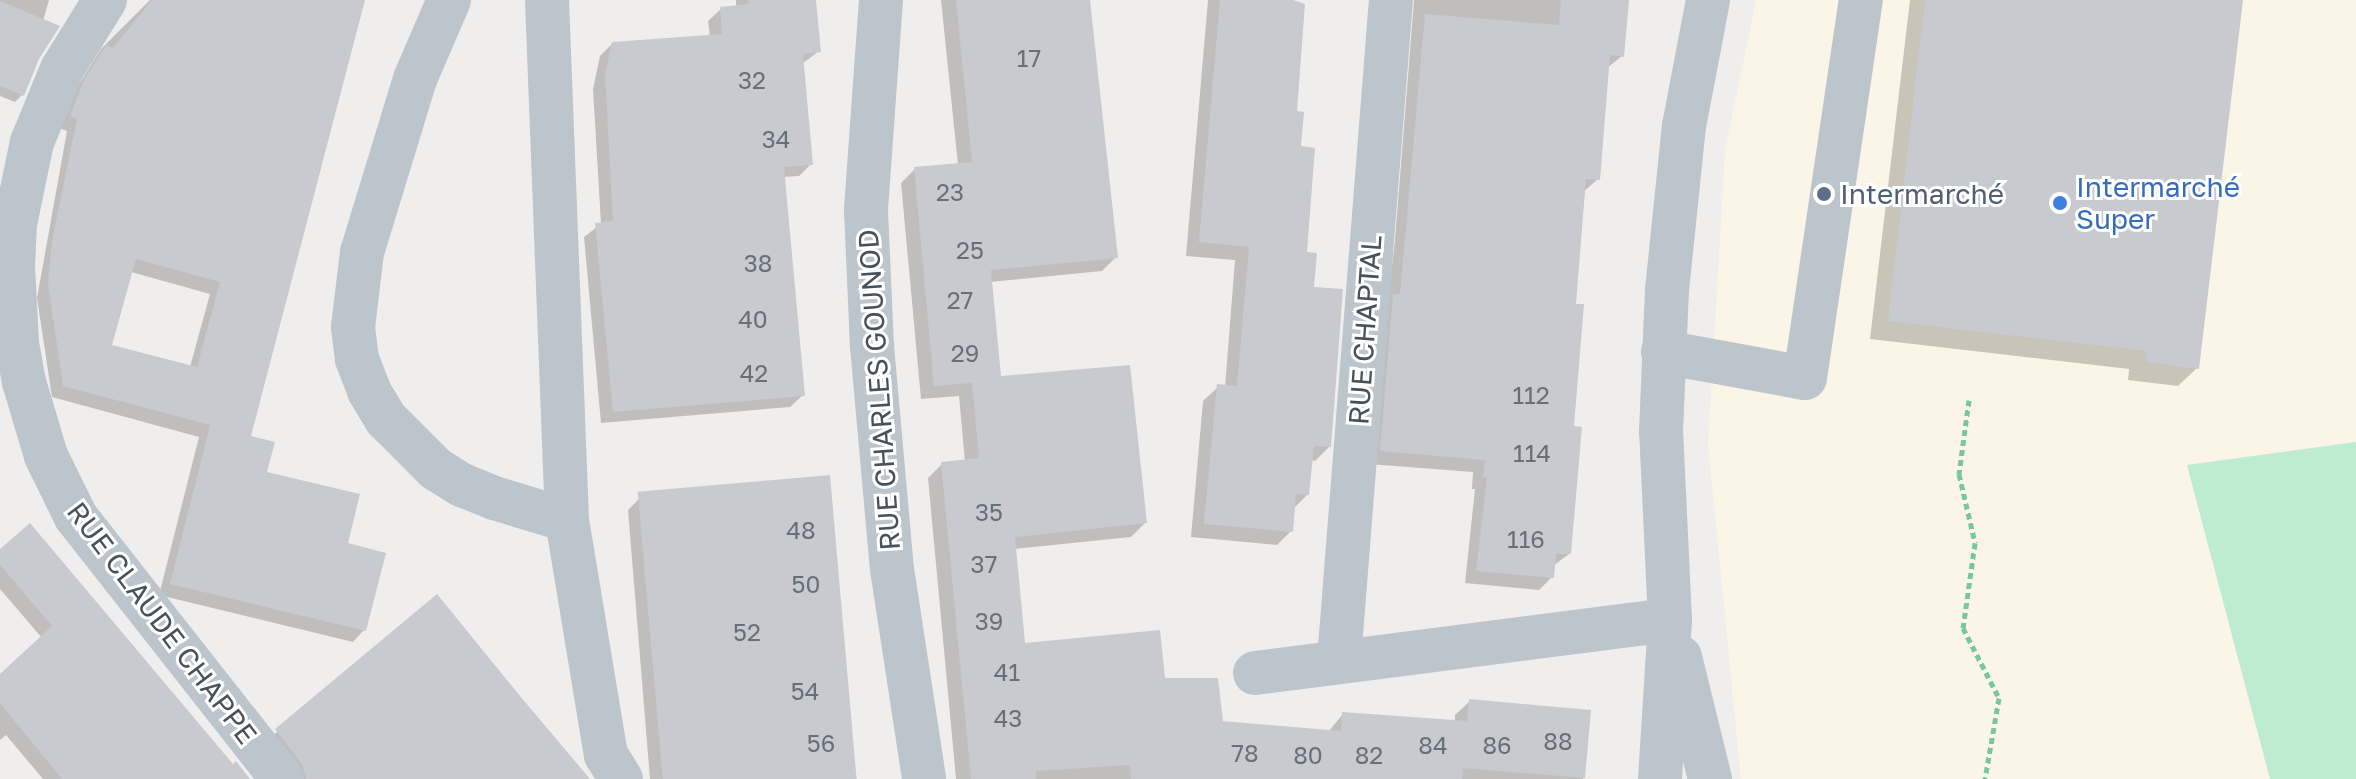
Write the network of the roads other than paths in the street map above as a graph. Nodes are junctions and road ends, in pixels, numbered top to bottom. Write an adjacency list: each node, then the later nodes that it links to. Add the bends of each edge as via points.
1 (449, 0): 9 (street, via 415,79 362,252 353,327 357,359 386,419 436,469 494,498)
2 (547, 0): 9 (street)
3 (881, 0): 15 (street, RUE CHARLES GOUNOD, via 866,210 875,394 892,569)
4 (1391, 0): 11 (street, RUE CHAPTAL)
5 (1708, 0): 8 (street, via 1677,181)
6 (1861, 0): 8 (street, via 1805,378)
7 (101, 2): 13 (street, RUE CLAUDE CHAPPE, via 45,104 15,224 17,343 24,382 46,456 76,517)
8 (1663, 352): 10 (street, via 1662,488)
9 (567, 520): 14 (street, via 606,755)
10 (1670, 620): 11 (street); 16 (street); 17 (street)
11 (1339, 660): 12 (street)
12 (1255, 673)
13 (282, 779)
14 (621, 779)
15 (924, 779)
16 (1660, 779)
17 (1710, 779)

